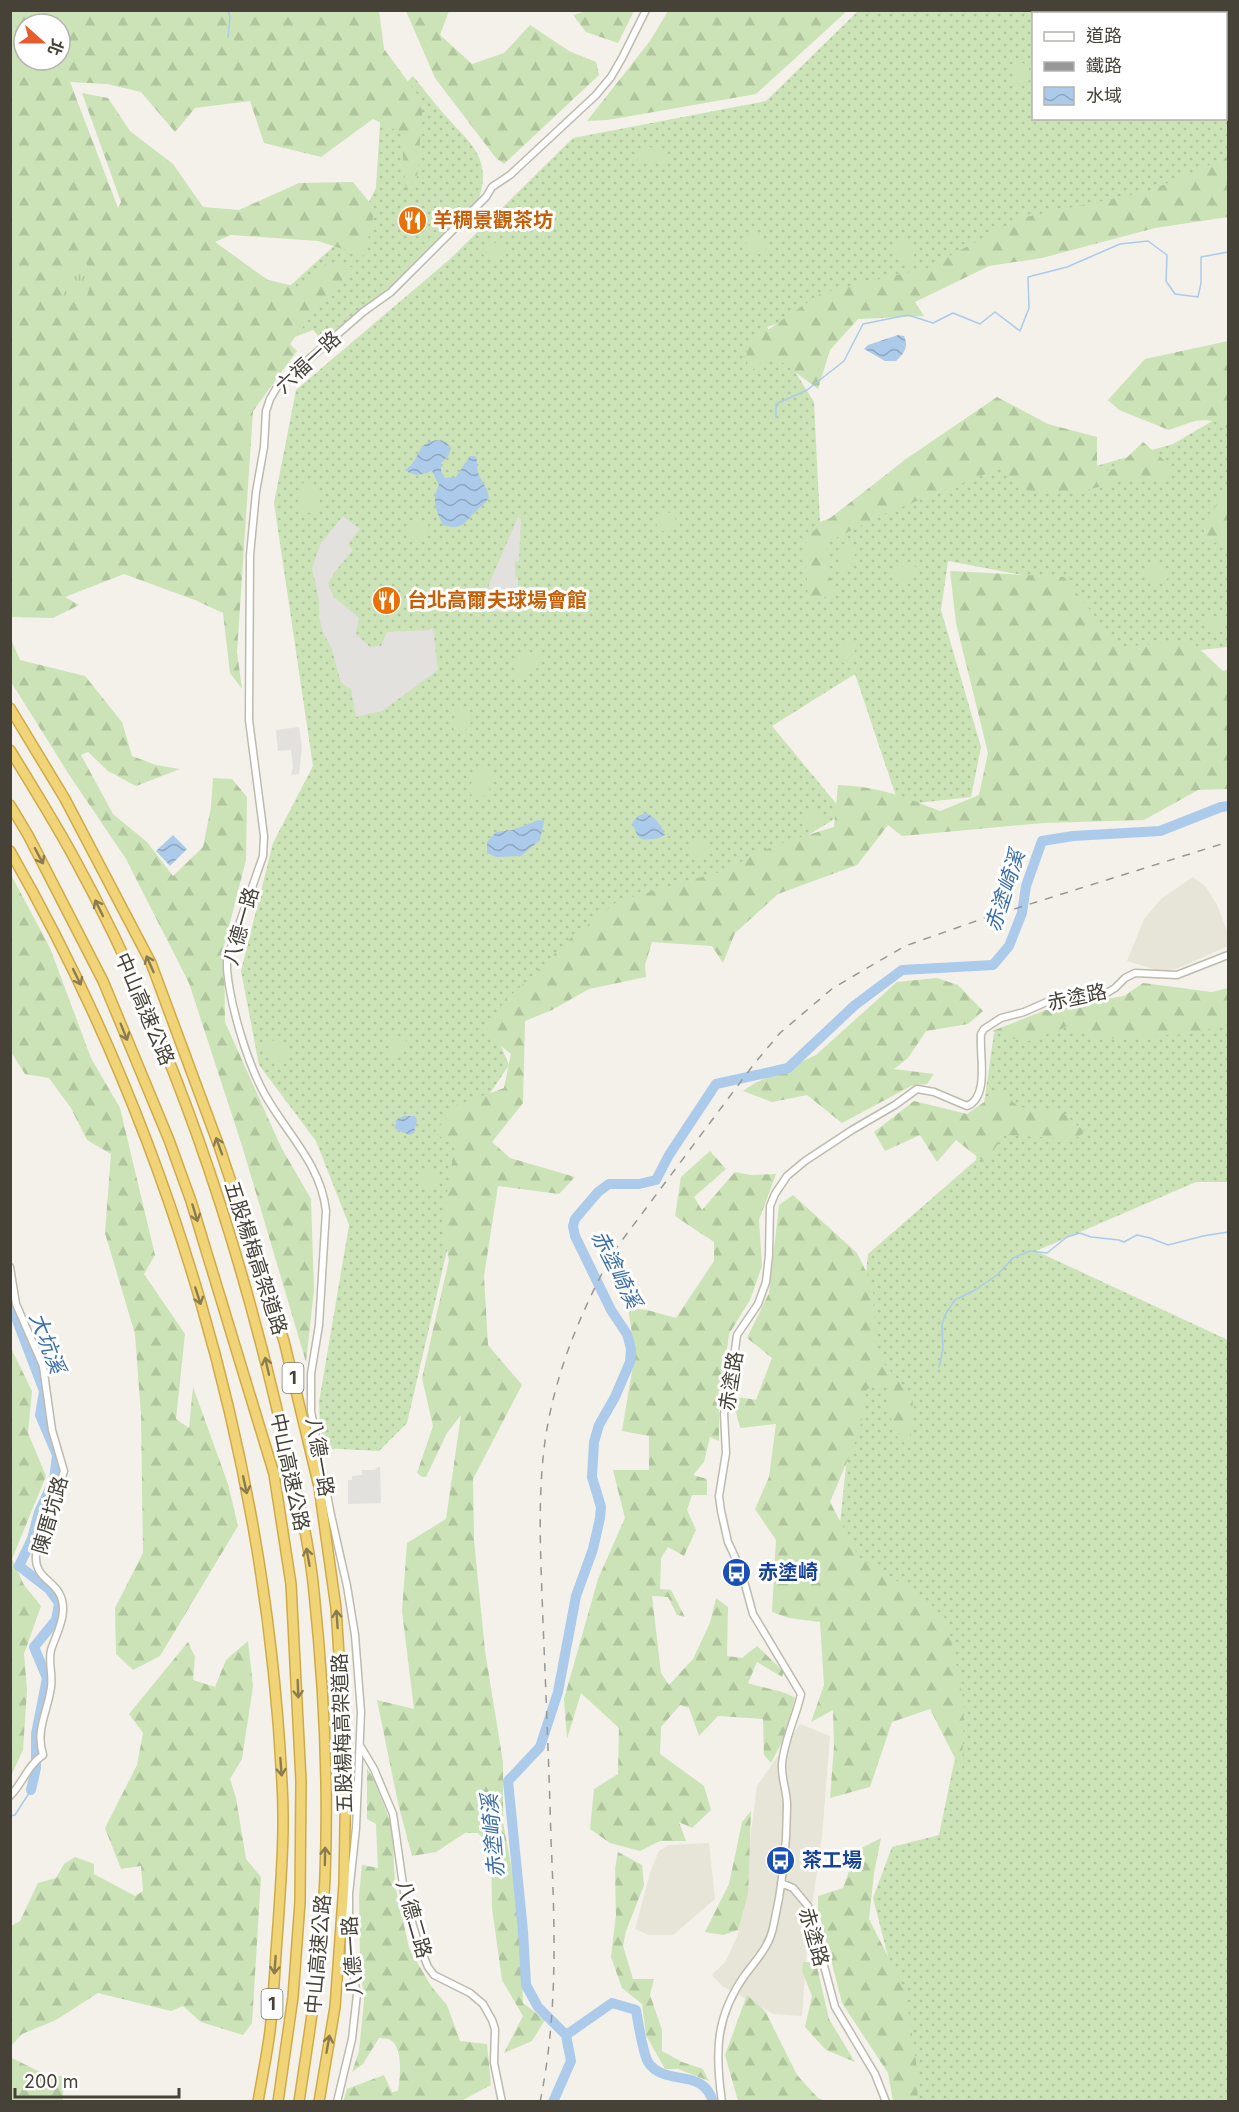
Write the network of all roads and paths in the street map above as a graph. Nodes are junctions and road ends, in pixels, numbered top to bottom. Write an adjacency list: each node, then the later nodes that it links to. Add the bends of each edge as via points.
1 (646, 10): 5 (street, 六福一路, via 610,77 587,104 492,187 405,278 272,393 266,411 250,555 249,720)
2 (10, 708): 15 (highway, 五股楊梅高架道路 / 1, one-way to 2, via 335,2007 344,1884 346,1765 336,1608 319,1487 284,1341 220,1149 151,963 65,799)
3 (10, 750): 14 (highway, 中山高速公路 / 1, one-way to 3, via 321,1937 326,1806 314,1589 299,1504 249,1295 223,1211 156,1030 72,855)
4 (10, 805): 13 (highway, 中山高速公路 / 1, one-way to 13, via 103,981 169,1140 274,1474 291,1584 301,1781 299,1914)
5 (264, 836): 9 (street, 八德一路, via 262,856 227,959 228,979 251,1069 302,1149 324,1194 322,1292 311,1374 311,1411 349,1595 359,1675)
6 (10, 851): 12 (highway, 1, one-way to 12, via 48,917 99,1022 153,1153 209,1329 246,1485 270,1646 282,1785 283,1839 270,2032)
7 (1228, 955): 11 (street, 赤塗路, via 1177,975 1134,973 1105,994 1058,997 1001,1018 981,1034 982,1074 973,1104 967,1106 917,1089 805,1161 787,1176 775,1194 770,1206 766,1282 759,1304 737,1335 725,1407 726,1453 719,1496 728,1542 741,1570 753,1614 801,1694 782,1762 787,1816)
8 (10, 1267): 10 (street, 陳厝坑路, via 16,1304 43,1366 52,1430 64,1471 36,1555 39,1571 61,1593 64,1613 49,1662 51,1685 40,1731 43,1755 33,1762)
9 (361, 1747): 16 (street, 八德一路, via 349,1894 349,1953 357,1994 352,2039); 17 (street, 八德二路, via 393,1814 405,1899 428,1967 434,1975 470,1993 483,2004 492,2020 494,2062)
10 (10, 1796)
11 (781, 1883): 18 (street, via 769,1941 732,1995 722,2021 717,2056); 19 (street, 赤塗路, via 793,1888 808,1906 835,2007 875,2074)
12 (258, 2102)
13 (278, 2102)
14 (299, 2102)
15 (319, 2102)
16 (337, 2102)
17 (502, 2102)
18 (722, 2102)
19 (886, 2102)

